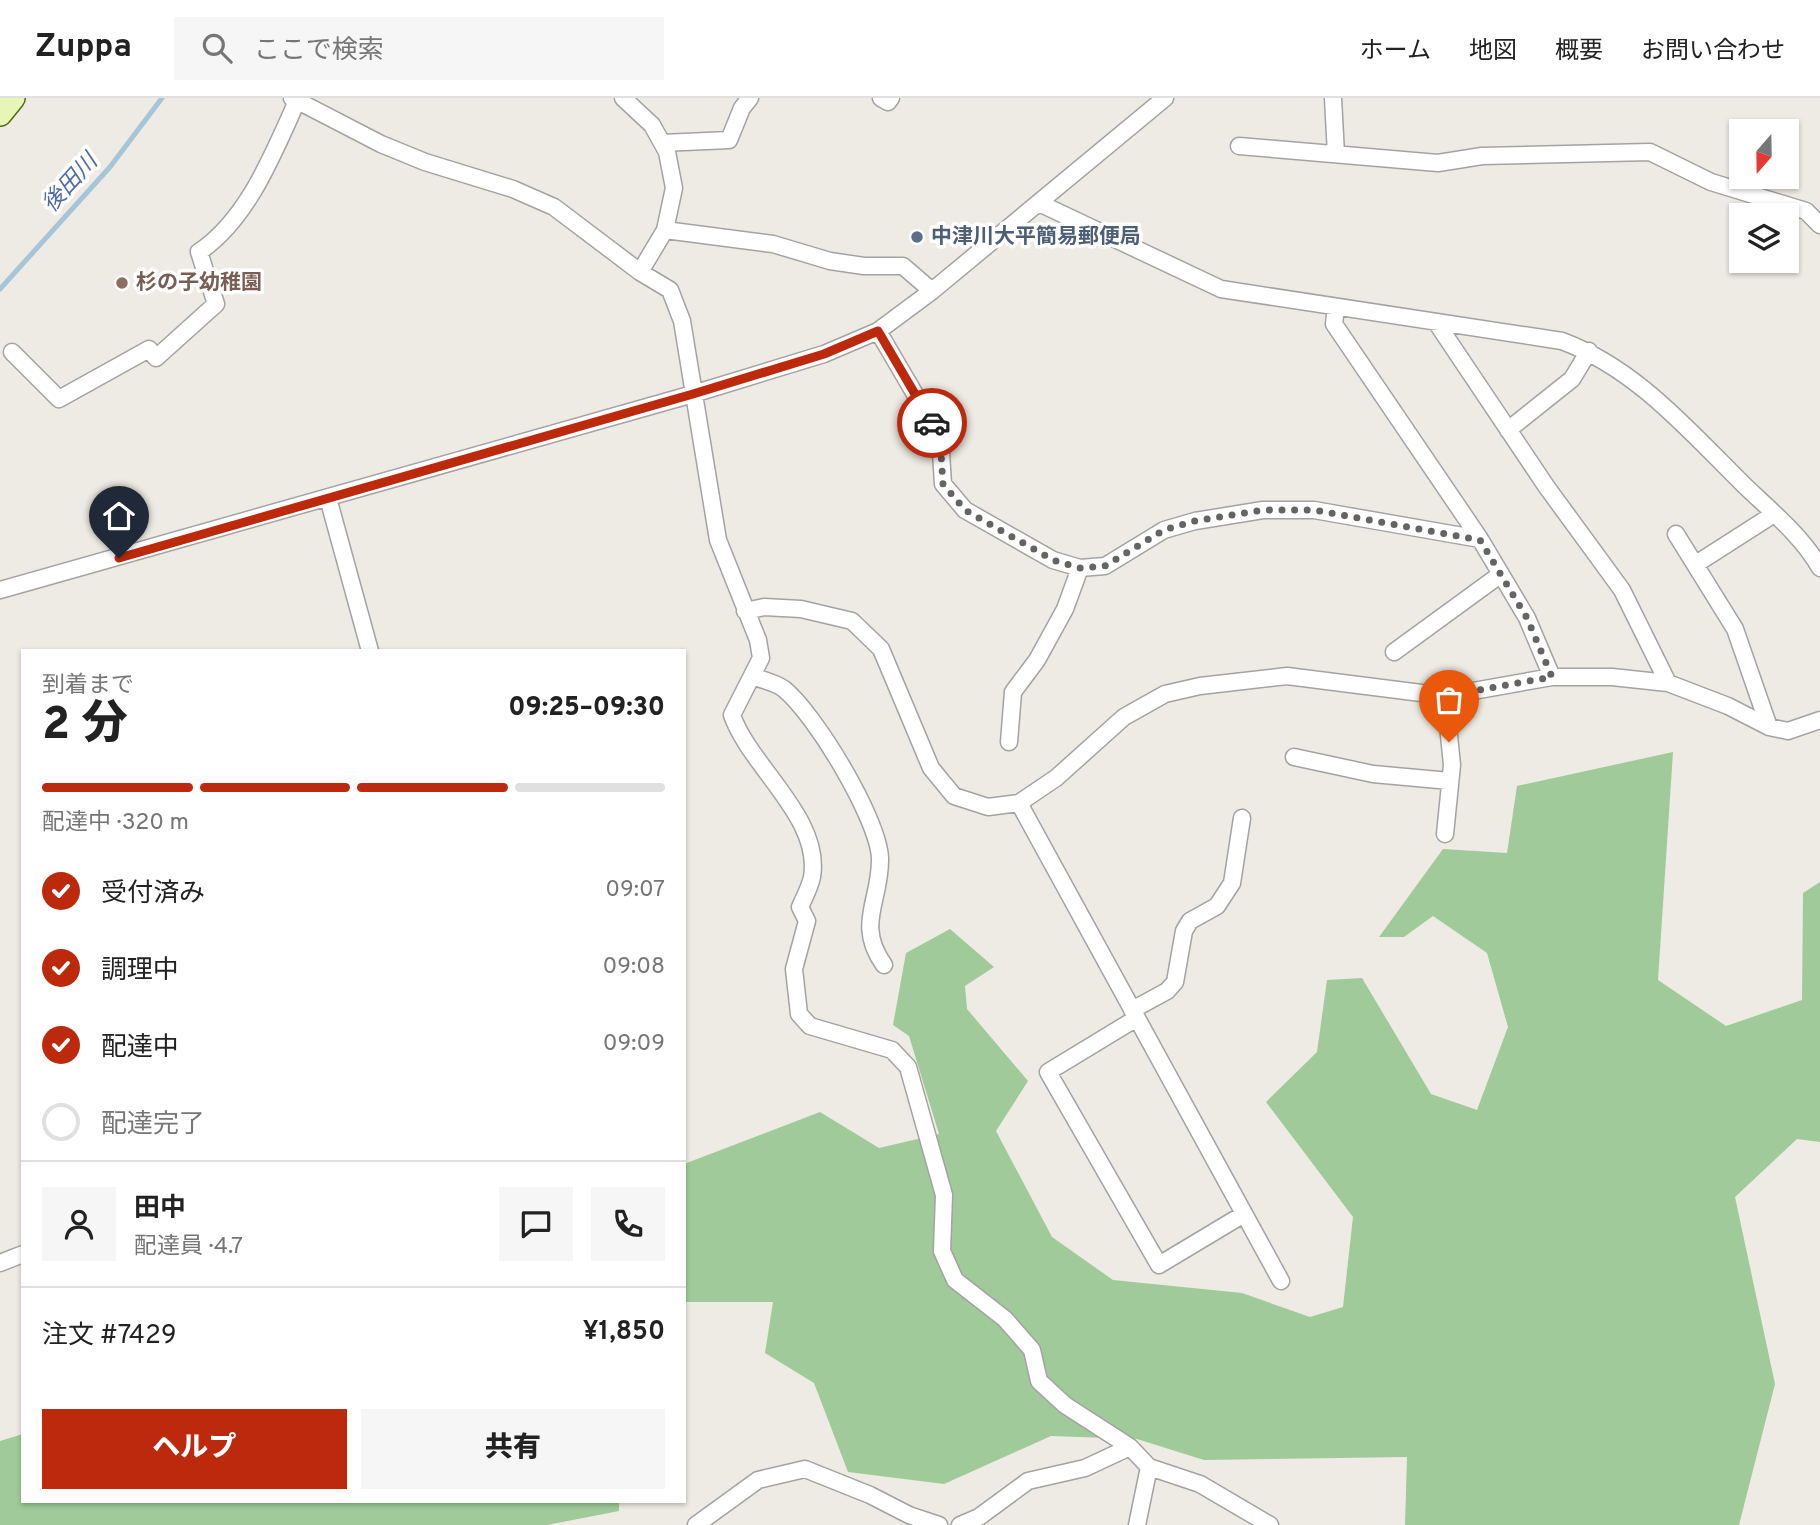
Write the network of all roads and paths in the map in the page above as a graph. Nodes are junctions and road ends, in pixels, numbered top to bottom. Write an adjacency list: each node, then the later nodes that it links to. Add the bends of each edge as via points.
1 (13, 98): 9 (street)
2 (623, 98): 10 (street, via 653,125)
3 (750, 98): 10 (street, via 729,140)
4 (881, 98): 5 (street, via 888,102)
5 (891, 98)
6 (1333, 98): 12 (street)
7 (295, 99): 16 (street, via 414,158 554,207); 22 (street, via 268,164 220,238 199,252 216,304 156,358 149,349 60,399)
8 (1156, 100): 13 (street)
9 (0, 114)
10 (662, 143): 15 (street, via 674,188)
11 (1239, 146): 12 (street)
12 (1336, 154): 14 (street, via 1438,163 1482,156 1650,152 1711,182 1806,211)
13 (1041, 204): 17 (street); 18 (street, via 1221,289)
14 (1820, 225)
15 (665, 230): 16 (street); 17 (street, via 773,244 830,261 903,266)
16 (640, 272): 23 (street, via 670,290 682,321)
17 (932, 291): 20 (street)
18 (1336, 307): 19 (street); 28 (street, via 1334,324)
19 (1436, 322): 21 (street, via 1562,341); 24 (street)
20 (878, 331): 23 (street, via 824,354); 30 (street, via 940,437 943,484 965,510 1053,560)
21 (1589, 351): 24 (street, via 1572,379); 26 (street, via 1654,397)
22 (12, 352)
23 (693, 394): 25 (street); 34 (street, via 718,540)
24 (1508, 430): 39 (street, via 1622,590)
25 (328, 498): 33 (street); 35 (street)
26 (1774, 514): 29 (street); 31 (street)
27 (1676, 534): 29 (street)
28 (1480, 540): 30 (street, via 1314,510 1263,510 1164,530 1105,566); 32 (street)
29 (1696, 564): 42 (street, via 1735,629)
30 (1080, 568): 43 (street, via 1065,609 1013,692)
31 (1820, 568)
32 (1501, 574): 36 (street); 38 (street, via 1527,618)
33 (0, 590)
34 (745, 611): 37 (street, via 761,658); 46 (street, via 801,609 852,621 881,649 931,768 954,796 988,807)
35 (369, 649)
36 (1394, 652)
37 (754, 677): 49 (street, via 781,687 800,704 862,799 878,836 880,861 869,933 872,948); 55 (street, via 732,715 740,738 797,815 810,848 811,878 800,907 807,921 794,969 799,1014 810,1026 881,1045 901,1057 908,1067 944,1195 942,1251 955,1280 1005,1319 1032,1350 1039,1381 1065,1405)
38 (1552, 677): 39 (street); 40 (street)
39 (1668, 683): 42 (street)
40 (1445, 696): 45 (street); 46 (street, via 1287,676 1177,691 1124,717 1056,778)
41 (1820, 720): 42 (street, via 1788,732)
42 (1769, 727)
43 (1009, 742)
44 (1294, 757): 45 (street, via 1373,774)
45 (1450, 781): 48 (street)
46 (1019, 803): 50 (street)
47 (1242, 818): 50 (street, via 1232,883 1217,906 1191,921 1184,932 1175,982)
48 (1446, 834)
49 (884, 965)
50 (1135, 1014): 51 (street); 51 (street, via 1048,1072 1159,1265)
51 (1244, 1214): 54 (street)
52 (21, 1255): 53 (street)
53 (0, 1263)
54 (1281, 1281)
55 (1130, 1447): 56 (street); 59 (street, via 1085,1468 1028,1481 979,1517)
56 (1149, 1467): 60 (street); 61 (street, via 1199,1484)
57 (696, 1525): 58 (street, via 758,1480 805,1469)
58 (939, 1525)
59 (960, 1525)
60 (1137, 1525)
61 (1270, 1525)

